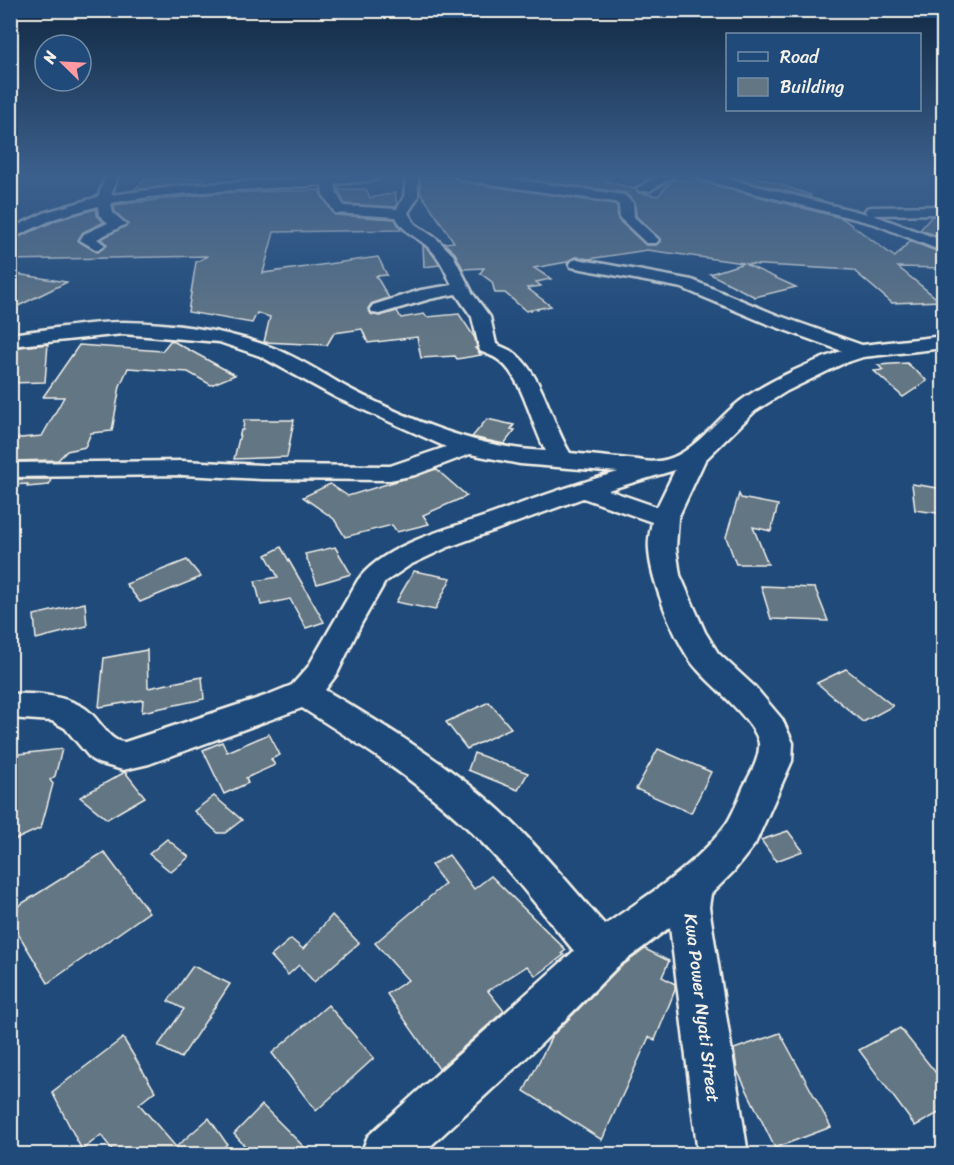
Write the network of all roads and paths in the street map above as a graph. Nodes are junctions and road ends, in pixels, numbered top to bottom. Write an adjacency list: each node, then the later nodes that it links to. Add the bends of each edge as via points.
1 (104, 230): 6 (street, via 89,237)
2 (414, 230): 9 (street, via 445,255)
3 (638, 230): 5 (street)
4 (904, 230): 7 (street)
5 (651, 240)
6 (97, 245)
7 (944, 247)
8 (577, 264): 13 (street, via 686,284)
9 (462, 288): 10 (street, via 417,296); 16 (street, via 481,317 487,347 509,358 525,378)
10 (380, 309)
11 (10, 340): 14 (street, via 123,328 221,337 267,352 344,394)
12 (944, 342): 13 (street, Kwa Power Nyati Street)
13 (860, 351): 15 (street, Kwa Power Nyati Street, via 747,406)
14 (468, 447): 16 (street, via 520,457); 18 (street, via 390,473 171,468)
15 (695, 457): 17 (street); 20 (street, Kwa Power Nyati Street)
16 (562, 459): 17 (street)
17 (655, 468): 19 (street)
18 (10, 470)
19 (583, 490): 20 (street); 21 (street, via 436,542 375,576 321,674)
20 (665, 518): 23 (street, Kwa Power Nyati Street, via 662,548 666,575 690,632 707,661 770,728 776,743 774,761 741,833)
21 (304, 693): 22 (street, via 137,754 118,757 100,748 87,729 70,715 44,707); 24 (street, via 402,756 470,807)
22 (10, 706)
23 (693, 885): 24 (street); 26 (street, Kwa Power Nyati Street, via 688,907)
24 (602, 953): 25 (street)
25 (386, 1155)
26 (723, 1155)

